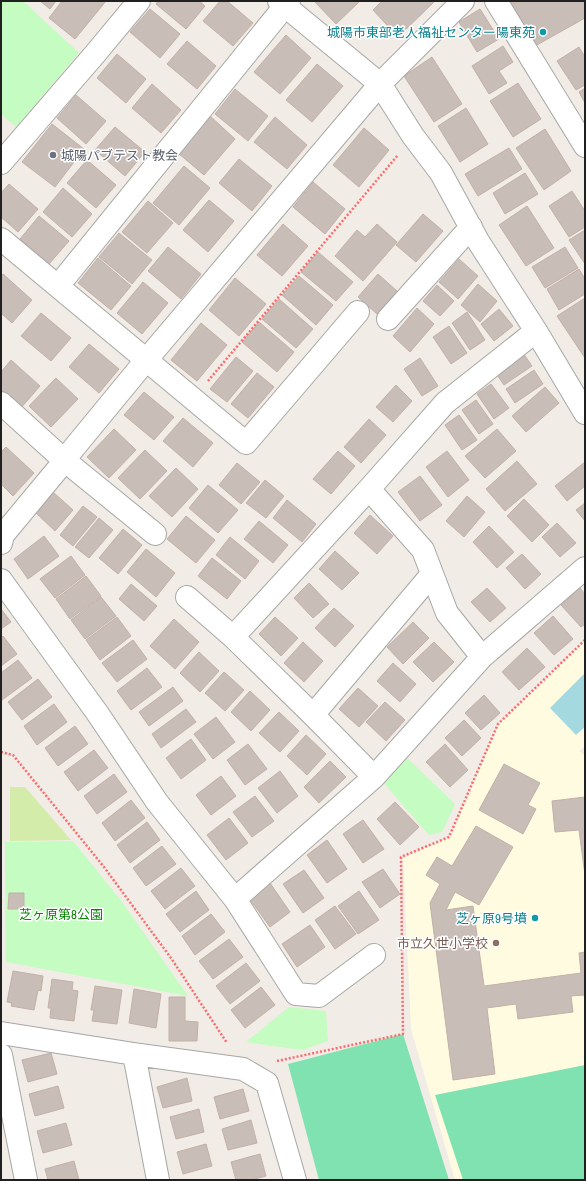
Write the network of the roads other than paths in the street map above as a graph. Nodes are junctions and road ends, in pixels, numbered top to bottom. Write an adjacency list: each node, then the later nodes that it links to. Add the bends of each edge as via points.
1 (139, 1): 7 (street)
2 (463, 1): 5 (street)
3 (496, 1): 6 (street)
4 (284, 3): 5 (street); 10 (street)
5 (380, 84): 8 (street, via 413,136 441,173); 14 (street)
6 (585, 146)
7 (1, 163)
8 (470, 227): 12 (street); 13 (street)
9 (1, 239): 10 (street)
10 (58, 286): 14 (street)
11 (358, 312): 14 (street, via 246,443)
12 (388, 319)
13 (536, 332): 16 (street); 18 (street, via 445,403)
14 (147, 359): 17 (street)
15 (1, 403): 17 (street)
16 (585, 413)
17 (64, 460): 19 (street); 20 (street, via 3,535)
18 (369, 489): 22 (street, via 423,550); 25 (street)
19 (154, 534)
20 (1, 543)
21 (585, 568): 26 (street)
22 (432, 574): 26 (street, via 447,613); 27 (street)
23 (1, 580): 29 (street, via 98,714 157,802)
24 (187, 598): 25 (street)
25 (233, 636): 27 (street)
26 (482, 657): 28 (street)
27 (313, 715): 28 (street)
28 (374, 778): 29 (street)
29 (235, 899): 30 (street, via 296,994 319,996)
30 (374, 955)
31 (1, 1033): 32 (street)
32 (134, 1054): 35 (street); 36 (street, via 243,1068 267,1083)
33 (1, 1055): 34 (street)
34 (26, 1180)
35 (158, 1180)
36 (295, 1180)

